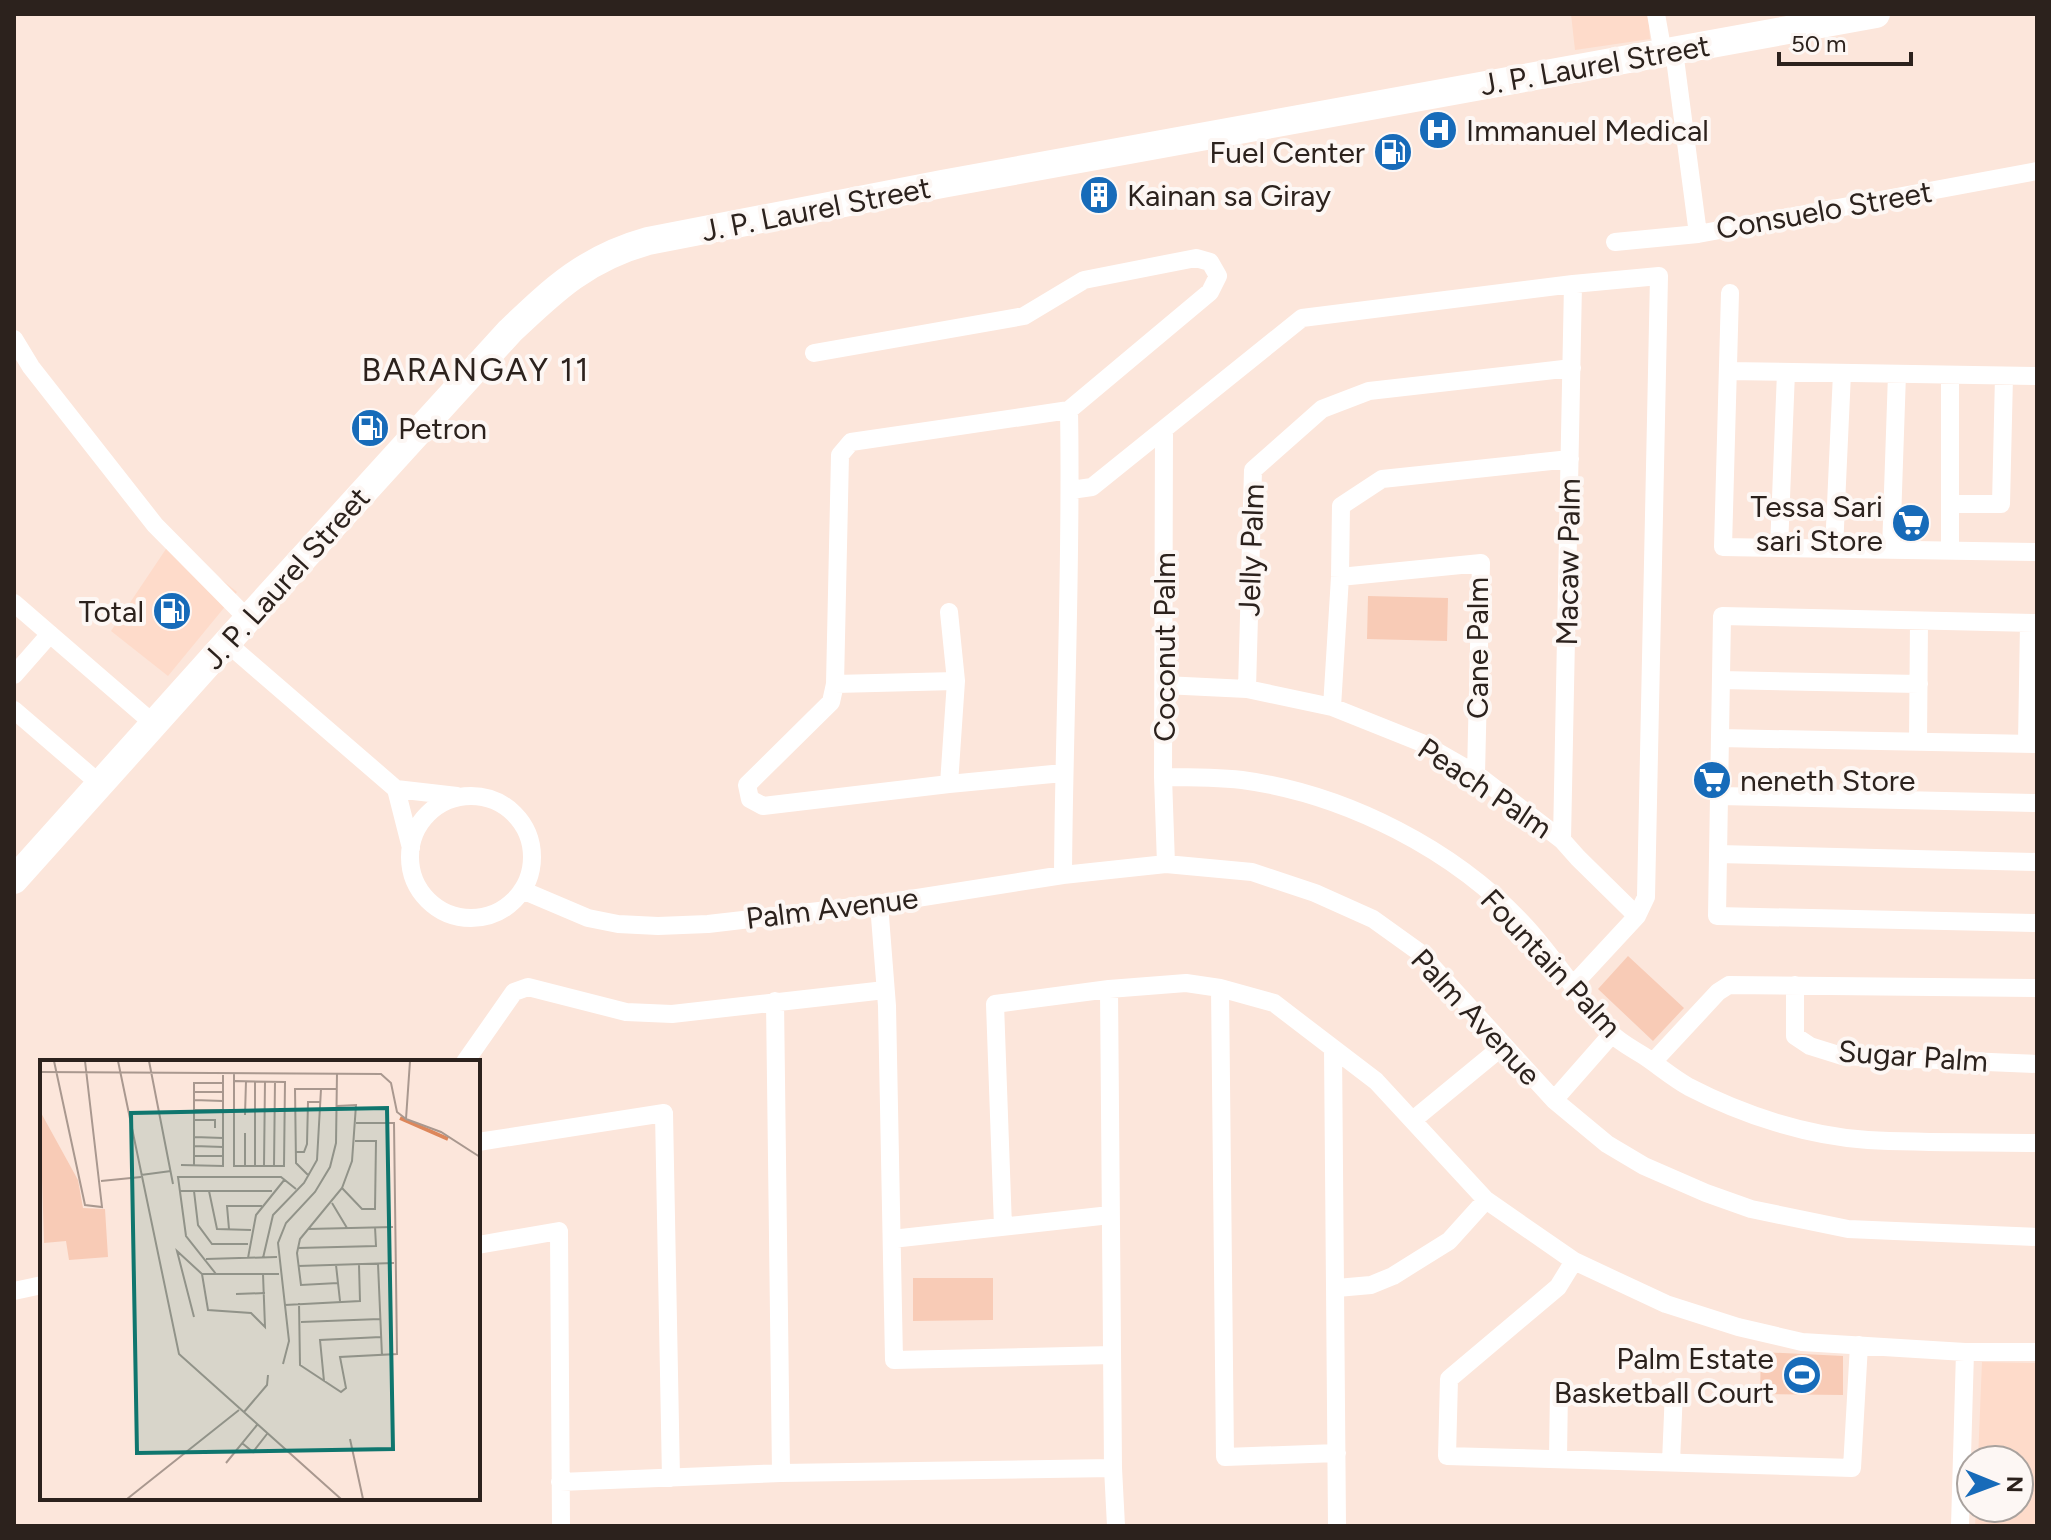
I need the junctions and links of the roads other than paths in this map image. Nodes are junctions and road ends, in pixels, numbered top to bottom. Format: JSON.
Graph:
{"nodes":[{"id":1,"x":1656,"y":14,"type":"edge"},
{"id":2,"x":1876,"y":14,"type":"edge"},
{"id":3,"x":1668,"y":52,"type":"junction"},
{"id":4,"x":2037,"y":171,"type":"edge"},
{"id":5,"x":1698,"y":234,"type":"junction"},
{"id":6,"x":1615,"y":242,"type":"dead end"},
{"id":7,"x":1573,"y":284,"type":"junction"},
{"id":8,"x":1730,"y":293,"type":"dead end"},
{"id":9,"x":14,"y":339,"type":"edge"},
{"id":10,"x":814,"y":353,"type":"dead end"},
{"id":11,"x":1572,"y":368,"type":"junction"},
{"id":12,"x":1728,"y":371,"type":"junction"},
{"id":13,"x":1786,"y":372,"type":"junction"},
{"id":14,"x":1842,"y":373,"type":"junction"},
{"id":15,"x":1897,"y":374,"type":"junction"},
{"id":16,"x":1950,"y":375,"type":"junction"},
{"id":17,"x":2004,"y":376,"type":"junction"},
{"id":18,"x":2037,"y":376,"type":"edge"},
{"id":19,"x":1069,"y":410,"type":"junction"},
{"id":20,"x":1164,"y":430,"type":"junction"},
{"id":21,"x":1570,"y":459,"type":"junction"},
{"id":22,"x":1071,"y":490,"type":"junction"},
{"id":23,"x":1950,"y":504,"type":"junction"},
{"id":24,"x":1779,"y":548,"type":"junction"},
{"id":25,"x":1834,"y":549,"type":"junction"},
{"id":26,"x":1891,"y":550,"type":"junction"},
{"id":27,"x":1950,"y":550,"type":"junction"},
{"id":28,"x":2037,"y":552,"type":"edge"},
{"id":29,"x":1340,"y":577,"type":"junction"},
{"id":30,"x":14,"y":603,"type":"edge"},
{"id":31,"x":949,"y":612,"type":"dead end"},
{"id":32,"x":248,"y":619,"type":"junction"},
{"id":33,"x":1919,"y":621,"type":"junction"},
{"id":34,"x":2033,"y":623,"type":"edge"},
{"id":35,"x":50,"y":634,"type":"junction"},
{"id":36,"x":227,"y":643,"type":"junction"},
{"id":37,"x":14,"y":675,"type":"edge"},
{"id":38,"x":1721,"y":680,"type":"junction"},
{"id":39,"x":956,"y":681,"type":"junction"},
{"id":40,"x":835,"y":684,"type":"junction"},
{"id":41,"x":1919,"y":684,"type":"junction"},
{"id":42,"x":1164,"y":685,"type":"junction"},
{"id":43,"x":2032,"y":685,"type":"edge"},
{"id":44,"x":1247,"y":689,"type":"junction"},
{"id":45,"x":1332,"y":707,"type":"junction"},
{"id":46,"x":14,"y":710,"type":"edge"},
{"id":47,"x":154,"y":724,"type":"junction"},
{"id":48,"x":1720,"y":738,"type":"junction"},
{"id":49,"x":1918,"y":742,"type":"junction"},
{"id":50,"x":2032,"y":744,"type":"edge"},
{"id":51,"x":1063,"y":773,"type":"junction"},
{"id":52,"x":1476,"y":774,"type":"junction"},
{"id":53,"x":1163,"y":777,"type":"junction"},
{"id":54,"x":100,"y":784,"type":"junction"},
{"id":55,"x":949,"y":784,"type":"junction"},
{"id":56,"x":396,"y":789,"type":"junction"},
{"id":57,"x":464,"y":796,"type":"junction"},
{"id":58,"x":1719,"y":796,"type":"junction"},
{"id":59,"x":2037,"y":803,"type":"edge"},
{"id":60,"x":1562,"y":840,"type":"junction"},
{"id":61,"x":411,"y":849,"type":"junction"},
{"id":62,"x":1718,"y":854,"type":"junction"},
{"id":63,"x":2037,"y":862,"type":"edge"},
{"id":64,"x":1166,"y":864,"type":"junction"},
{"id":65,"x":1063,"y":875,"type":"junction"},
{"id":66,"x":14,"y":880,"type":"edge"},
{"id":67,"x":522,"y":890,"type":"junction"},
{"id":68,"x":879,"y":904,"type":"junction"},
{"id":69,"x":1637,"y":916,"type":"junction"},
{"id":70,"x":2037,"y":923,"type":"edge"},
{"id":71,"x":1573,"y":985,"type":"junction"},
{"id":72,"x":1795,"y":985,"type":"junction"},
{"id":73,"x":1220,"y":988,"type":"junction"},
{"id":74,"x":2037,"y":988,"type":"edge"},
{"id":75,"x":1109,"y":989,"type":"junction"},
{"id":76,"x":885,"y":990,"type":"junction"},
{"id":77,"x":775,"y":1001,"type":"junction"},
{"id":78,"x":1612,"y":1034,"type":"junction"},
{"id":79,"x":1503,"y":1046,"type":"junction"},
{"id":80,"x":1333,"y":1048,"type":"junction"},
{"id":81,"x":466,"y":1060,"type":"edge"},
{"id":82,"x":1653,"y":1062,"type":"junction"},
{"id":83,"x":2037,"y":1064,"type":"edge"},
{"id":84,"x":1554,"y":1100,"type":"junction"},
{"id":85,"x":1413,"y":1120,"type":"junction"},
{"id":86,"x":480,"y":1142,"type":"edge"},
{"id":87,"x":2037,"y":1143,"type":"edge"},
{"id":88,"x":1486,"y":1200,"type":"junction"},
{"id":89,"x":1110,"y":1215,"type":"junction"},
{"id":90,"x":1003,"y":1227,"type":"junction"},
{"id":91,"x":2037,"y":1237,"type":"edge"},
{"id":92,"x":892,"y":1239,"type":"junction"},
{"id":93,"x":480,"y":1245,"type":"edge"},
{"id":94,"x":1574,"y":1261,"type":"junction"},
{"id":95,"x":40,"y":1285,"type":"edge"},
{"id":96,"x":1337,"y":1288,"type":"junction"},
{"id":97,"x":14,"y":1291,"type":"edge"},
{"id":98,"x":1859,"y":1345,"type":"junction"},
{"id":99,"x":1965,"y":1352,"type":"junction"},
{"id":100,"x":2037,"y":1352,"type":"edge"},
{"id":101,"x":1112,"y":1355,"type":"junction"},
{"id":102,"x":1559,"y":1387,"type":"dead end"},
{"id":103,"x":1674,"y":1390,"type":"dead end"},
{"id":104,"x":1337,"y":1453,"type":"junction"},
{"id":105,"x":1558,"y":1459,"type":"junction"},
{"id":106,"x":1671,"y":1462,"type":"junction"},
{"id":107,"x":1113,"y":1468,"type":"junction"},
{"id":108,"x":781,"y":1473,"type":"junction"},
{"id":109,"x":671,"y":1478,"type":"junction"},
{"id":110,"x":560,"y":1482,"type":"junction"},
{"id":111,"x":561,"y":1526,"type":"edge"},
{"id":112,"x":1116,"y":1526,"type":"edge"},
{"id":113,"x":1337,"y":1526,"type":"edge"},
{"id":114,"x":1960,"y":1526,"type":"edge"}],
"edges":[{"from":1,"to":3,"type":"street","name":"Consuelo Street"},
{"from":2,"to":3,"type":"main road","name":"J. P. Laurel Street"},
{"from":3,"to":5,"type":"street","name":"Consuelo Street"},
{"from":3,"to":32,"type":"main road","name":"J. P. Laurel Street"},
{"from":4,"to":5,"type":"street","name":"Consuelo Street"},
{"from":5,"to":6,"type":"street"},
{"from":7,"to":11,"type":"street","name":"Macaw Palm"},
{"from":7,"to":20,"type":"street"},
{"from":7,"to":69,"type":"street"},
{"from":8,"to":12,"type":"street"},
{"from":9,"to":32,"type":"street"},
{"from":10,"to":19,"type":"street"},
{"from":11,"to":21,"type":"street","name":"Macaw Palm"},
{"from":11,"to":44,"type":"street","name":"Jelly Palm"},
{"from":12,"to":13,"type":"street"},
{"from":12,"to":24,"type":"street"},
{"from":13,"to":14,"type":"street"},
{"from":13,"to":24,"type":"street"},
{"from":14,"to":15,"type":"street"},
{"from":14,"to":25,"type":"street"},
{"from":15,"to":16,"type":"street"},
{"from":15,"to":26,"type":"street"},
{"from":16,"to":17,"type":"street"},
{"from":16,"to":23,"type":"street"},
{"from":17,"to":18,"type":"street"},
{"from":17,"to":23,"type":"street"},
{"from":19,"to":22,"type":"street"},
{"from":19,"to":40,"type":"street"},
{"from":20,"to":22,"type":"street"},
{"from":20,"to":42,"type":"street","name":"Coconut Palm"},
{"from":21,"to":29,"type":"street"},
{"from":21,"to":60,"type":"street","name":"Macaw Palm"},
{"from":22,"to":51,"type":"street"},
{"from":23,"to":27,"type":"street"},
{"from":24,"to":25,"type":"street"},
{"from":25,"to":26,"type":"street"},
{"from":26,"to":27,"type":"street"},
{"from":27,"to":28,"type":"street"},
{"from":29,"to":45,"type":"street"},
{"from":29,"to":52,"type":"street","name":"Cane Palm"},
{"from":30,"to":35,"type":"street"},
{"from":31,"to":39,"type":"street"},
{"from":32,"to":36,"type":"main road","name":"J. P. Laurel Street"},
{"from":33,"to":34,"type":"street"},
{"from":33,"to":38,"type":"street"},
{"from":33,"to":41,"type":"street"},
{"from":34,"to":43,"type":"street"},
{"from":35,"to":37,"type":"street"},
{"from":35,"to":47,"type":"street"},
{"from":36,"to":47,"type":"main road","name":"J. P. Laurel Street"},
{"from":36,"to":56,"type":"street"},
{"from":38,"to":41,"type":"street"},
{"from":38,"to":48,"type":"street"},
{"from":39,"to":40,"type":"street"},
{"from":39,"to":55,"type":"street"},
{"from":40,"to":55,"type":"street"},
{"from":41,"to":49,"type":"street"},
{"from":42,"to":44,"type":"street","name":"Peach Palm"},
{"from":42,"to":53,"type":"street","name":"Coconut Palm"},
{"from":43,"to":50,"type":"street"},
{"from":44,"to":45,"type":"street","name":"Peach Palm"},
{"from":45,"to":52,"type":"street","name":"Peach Palm"},
{"from":46,"to":54,"type":"street"},
{"from":47,"to":54,"type":"main road","name":"J. P. Laurel Street"},
{"from":48,"to":49,"type":"street"},
{"from":48,"to":58,"type":"street"},
{"from":49,"to":50,"type":"street"},
{"from":51,"to":55,"type":"street"},
{"from":51,"to":65,"type":"street"},
{"from":52,"to":60,"type":"street","name":"Peach Palm"},
{"from":53,"to":64,"type":"street","name":"Coconut Palm"},
{"from":53,"to":71,"type":"street","name":"Fountain Palm"},
{"from":54,"to":66,"type":"main road","name":"J. P. Laurel Street"},
{"from":56,"to":57,"type":"street"},
{"from":56,"to":61,"type":"street"},
{"from":57,"to":61,"type":"street"},
{"from":57,"to":67,"type":"street"},
{"from":58,"to":59,"type":"street"},
{"from":58,"to":62,"type":"street"},
{"from":60,"to":69,"type":"street","name":"Peach Palm"},
{"from":61,"to":67,"type":"street"},
{"from":62,"to":63,"type":"street"},
{"from":62,"to":70,"type":"street"},
{"from":64,"to":65,"type":"street","name":"Palm Avenue"},
{"from":64,"to":79,"type":"street","name":"Palm Avenue"},
{"from":65,"to":68,"type":"street","name":"Palm Avenue"},
{"from":67,"to":68,"type":"street","name":"Palm Avenue"},
{"from":68,"to":76,"type":"street"},
{"from":69,"to":71,"type":"street"},
{"from":71,"to":78,"type":"street","name":"Fountain Palm"},
{"from":72,"to":74,"type":"street"},
{"from":72,"to":82,"type":"street"},
{"from":72,"to":83,"type":"street","name":"Sugar Palm"},
{"from":73,"to":75,"type":"street"},
{"from":73,"to":80,"type":"street"},
{"from":73,"to":104,"type":"street"},
{"from":75,"to":89,"type":"street"},
{"from":75,"to":90,"type":"street"},
{"from":76,"to":77,"type":"street"},
{"from":76,"to":92,"type":"street"},
{"from":77,"to":81,"type":"street"},
{"from":77,"to":108,"type":"street"},
{"from":78,"to":82,"type":"street","name":"Fountain Palm"},
{"from":78,"to":84,"type":"street"},
{"from":79,"to":84,"type":"street","name":"Palm Avenue"},
{"from":79,"to":85,"type":"street"},
{"from":80,"to":85,"type":"street"},
{"from":80,"to":96,"type":"street"},
{"from":82,"to":87,"type":"street","name":"Fountain Palm"},
{"from":84,"to":91,"type":"street","name":"Palm Avenue"},
{"from":85,"to":88,"type":"street"},
{"from":86,"to":109,"type":"street"},
{"from":88,"to":94,"type":"street"},
{"from":88,"to":96,"type":"street"},
{"from":89,"to":90,"type":"street"},
{"from":89,"to":101,"type":"street"},
{"from":90,"to":92,"type":"street"},
{"from":92,"to":101,"type":"street"},
{"from":93,"to":110,"type":"street"},
{"from":94,"to":98,"type":"street"},
{"from":94,"to":105,"type":"street"},
{"from":95,"to":97,"type":"street"},
{"from":96,"to":104,"type":"street"},
{"from":98,"to":99,"type":"street"},
{"from":98,"to":106,"type":"street"},
{"from":99,"to":100,"type":"street"},
{"from":99,"to":114,"type":"street"},
{"from":101,"to":107,"type":"street"},
{"from":102,"to":105,"type":"street"},
{"from":103,"to":106,"type":"street"},
{"from":104,"to":113,"type":"street"},
{"from":105,"to":106,"type":"street"},
{"from":107,"to":108,"type":"street"},
{"from":107,"to":112,"type":"street"},
{"from":108,"to":109,"type":"street"},
{"from":109,"to":110,"type":"street"},
{"from":110,"to":111,"type":"street"}]}
